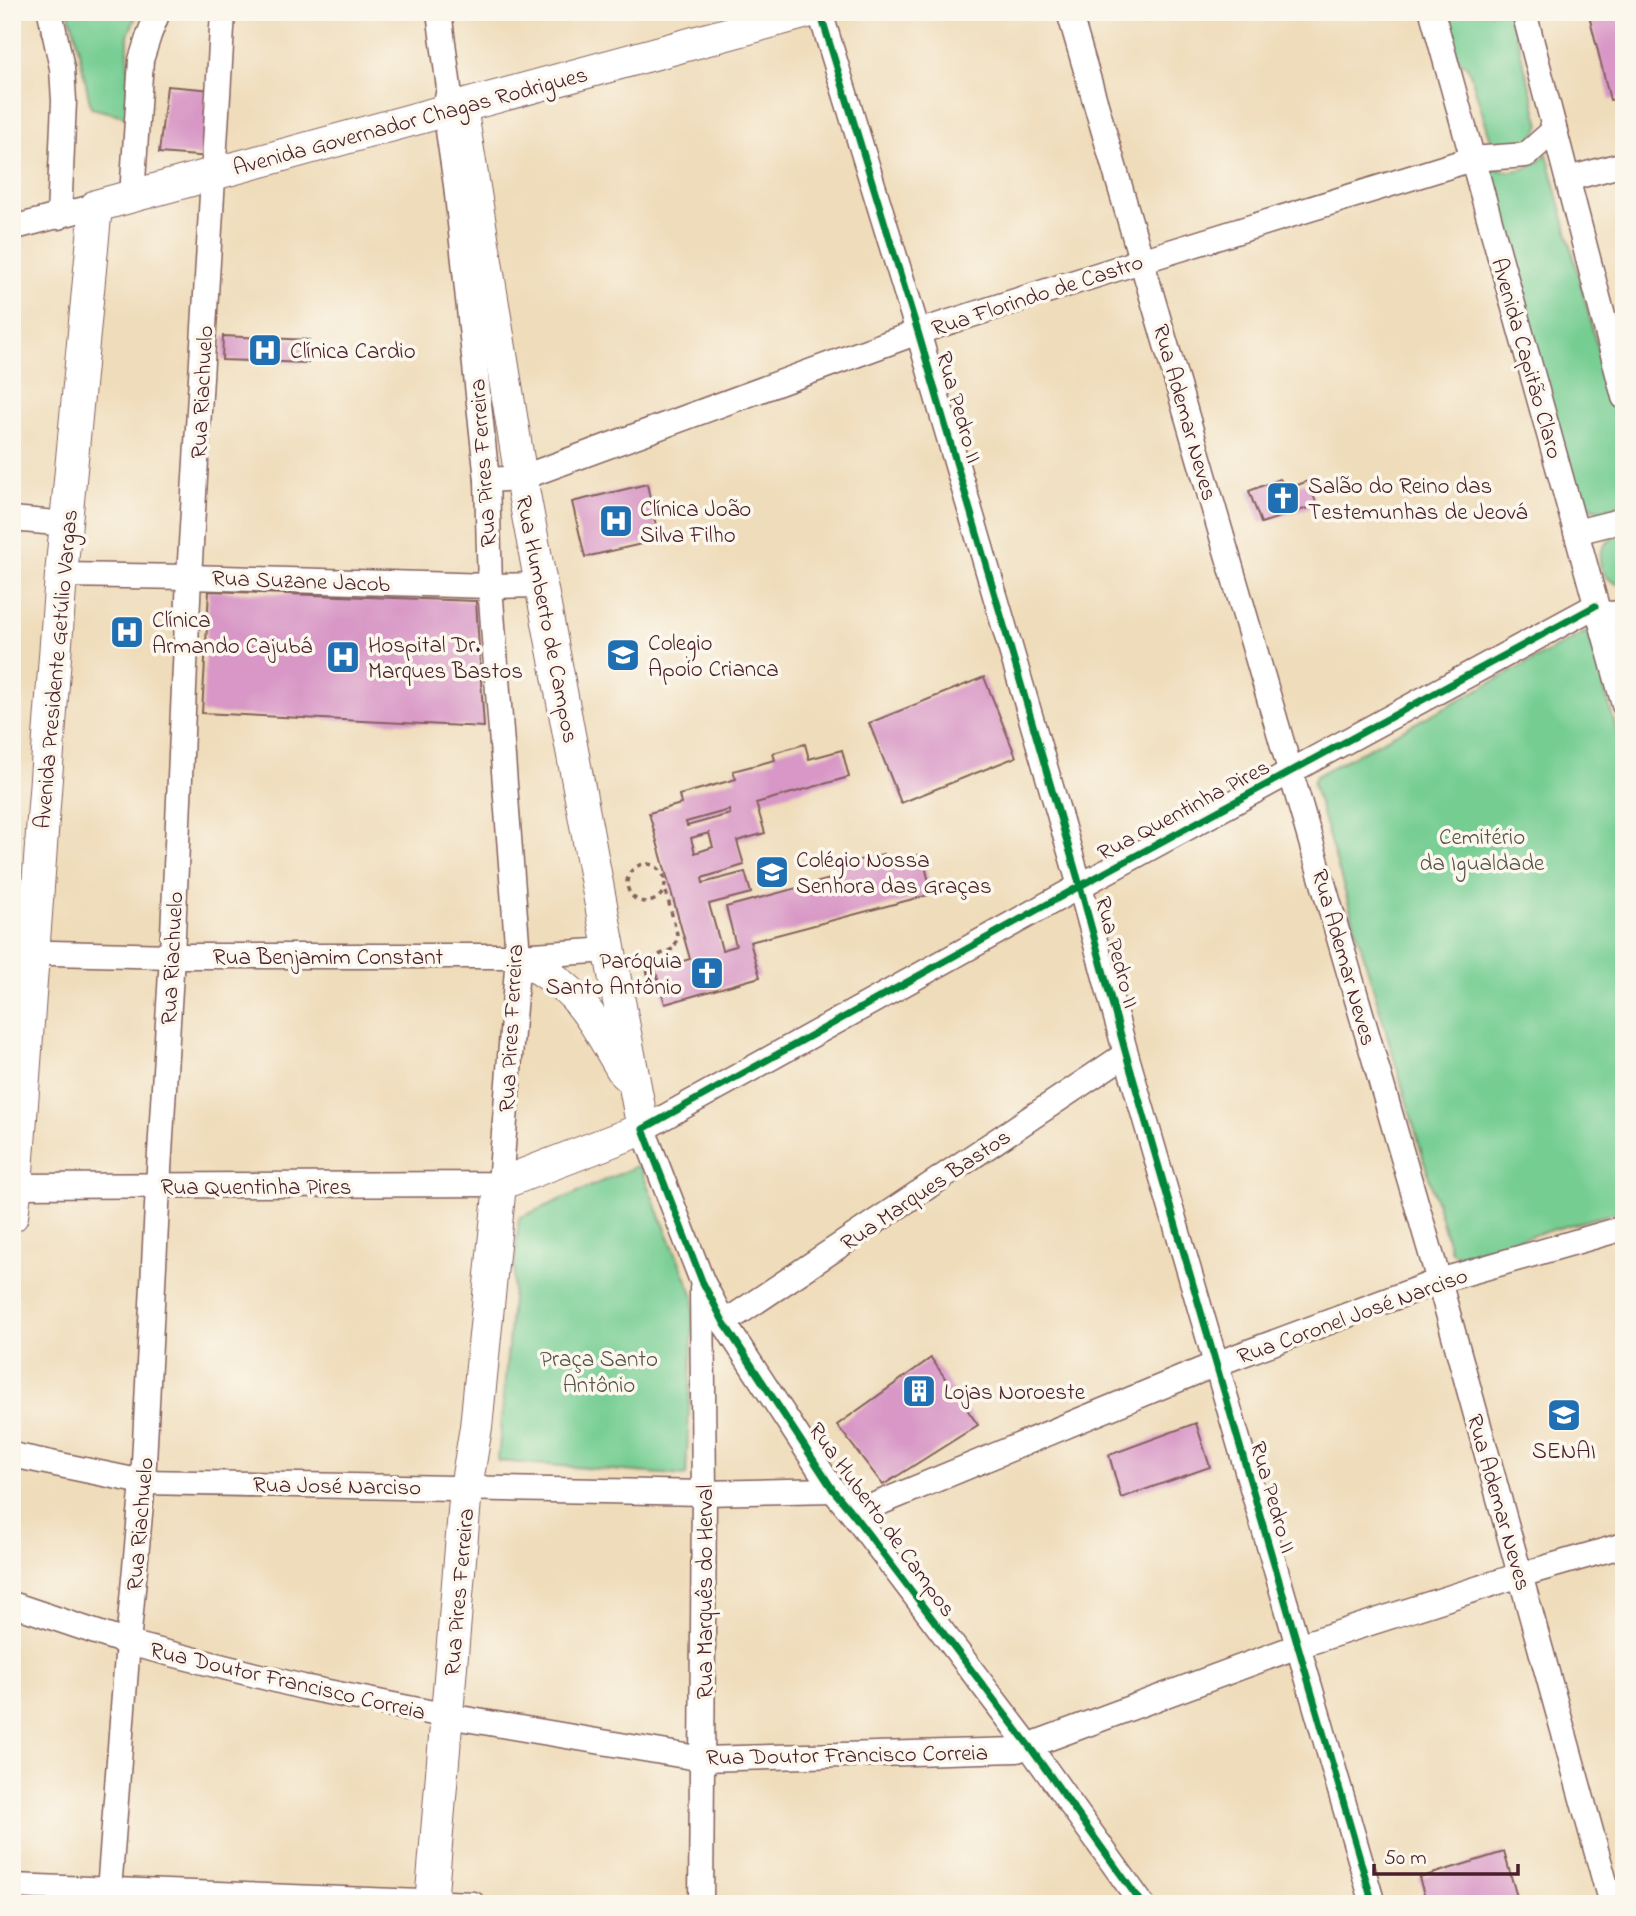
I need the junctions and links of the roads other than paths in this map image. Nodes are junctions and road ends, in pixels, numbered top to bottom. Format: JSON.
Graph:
{"nodes":[{"id":1,"x":50,"y":12,"type":"edge"},
{"id":2,"x":158,"y":12,"type":"edge"},
{"id":3,"x":223,"y":12,"type":"edge"},
{"id":4,"x":439,"y":12,"type":"edge"},
{"id":5,"x":807,"y":12,"type":"edge"},
{"id":6,"x":820,"y":12,"type":"edge"},
{"id":7,"x":1069,"y":12,"type":"edge"},
{"id":8,"x":1432,"y":12,"type":"edge"},
{"id":9,"x":1524,"y":12,"type":"edge"},
{"id":10,"x":452,"y":102,"type":"junction"},
{"id":11,"x":1554,"y":130,"type":"junction"},
{"id":12,"x":1472,"y":159,"type":"junction"},
{"id":13,"x":1624,"y":164,"type":"edge"},
{"id":14,"x":214,"y":173,"type":"junction"},
{"id":15,"x":1568,"y":179,"type":"junction"},
{"id":16,"x":132,"y":196,"type":"junction"},
{"id":17,"x":96,"y":206,"type":"junction"},
{"id":18,"x":59,"y":217,"type":"junction"},
{"id":19,"x":12,"y":228,"type":"edge"},
{"id":20,"x":1141,"y":261,"type":"junction"},
{"id":21,"x":918,"y":332,"type":"junction"},
{"id":22,"x":1624,"y":397,"type":"edge"},
{"id":23,"x":521,"y":478,"type":"junction"},
{"id":24,"x":487,"y":480,"type":"junction"},
{"id":25,"x":12,"y":519,"type":"edge"},
{"id":26,"x":1624,"y":520,"type":"edge"},
{"id":27,"x":67,"y":524,"type":"junction"},
{"id":28,"x":1576,"y":532,"type":"junction"},
{"id":29,"x":61,"y":575,"type":"junction"},
{"id":30,"x":190,"y":577,"type":"junction"},
{"id":31,"x":542,"y":585,"type":"junction"},
{"id":32,"x":490,"y":586,"type":"junction"},
{"id":33,"x":1597,"y":610,"type":"junction"},
{"id":34,"x":1624,"y":611,"type":"edge"},
{"id":35,"x":1624,"y":705,"type":"edge"},
{"id":36,"x":1292,"y":772,"type":"junction"},
{"id":37,"x":1080,"y":886,"type":"junction"},
{"id":38,"x":611,"y":950,"type":"junction"},
{"id":39,"x":22,"y":952,"type":"edge"},
{"id":40,"x":172,"y":956,"type":"junction"},
{"id":41,"x":518,"y":956,"type":"junction"},
{"id":42,"x":1126,"y":1054,"type":"junction"},
{"id":43,"x":635,"y":1091,"type":"junction"},
{"id":44,"x":642,"y":1129,"type":"junction"},
{"id":45,"x":500,"y":1184,"type":"junction"},
{"id":46,"x":158,"y":1186,"type":"junction"},
{"id":47,"x":14,"y":1196,"type":"edge"},
{"id":48,"x":1624,"y":1228,"type":"edge"},
{"id":49,"x":1438,"y":1280,"type":"junction"},
{"id":50,"x":702,"y":1281,"type":"junction"},
{"id":51,"x":724,"y":1323,"type":"junction"},
{"id":52,"x":1216,"y":1364,"type":"junction"},
{"id":53,"x":12,"y":1455,"type":"edge"},
{"id":54,"x":144,"y":1482,"type":"junction"},
{"id":55,"x":466,"y":1488,"type":"junction"},
{"id":56,"x":833,"y":1490,"type":"junction"},
{"id":57,"x":704,"y":1493,"type":"junction"},
{"id":58,"x":853,"y":1514,"type":"junction"},
{"id":59,"x":1624,"y":1545,"type":"edge"},
{"id":60,"x":1520,"y":1575,"type":"junction"},
{"id":61,"x":12,"y":1604,"type":"edge"},
{"id":62,"x":128,"y":1643,"type":"junction"},
{"id":63,"x":1298,"y":1646,"type":"junction"},
{"id":64,"x":447,"y":1716,"type":"junction"},
{"id":65,"x":1029,"y":1746,"type":"junction"},
{"id":66,"x":703,"y":1759,"type":"junction"},
{"id":67,"x":12,"y":1886,"type":"edge"},
{"id":68,"x":108,"y":1897,"type":"edge"},
{"id":69,"x":431,"y":1902,"type":"edge"},
{"id":70,"x":473,"y":1904,"type":"edge"},
{"id":71,"x":701,"y":1904,"type":"edge"},
{"id":72,"x":1142,"y":1904,"type":"edge"},
{"id":73,"x":1373,"y":1904,"type":"edge"},
{"id":74,"x":1611,"y":1904,"type":"edge"}],
"edges":[{"from":1,"to":18,"type":"street"},
{"from":2,"to":16,"type":"street"},
{"from":3,"to":14,"type":"street","name":"Rua Riachuelo"},
{"from":4,"to":10,"type":"street","name":"Rua Pires Ferreira"},
{"from":5,"to":10,"type":"main road","name":"Avenida Governador Chagas Rodrigues"},
{"from":6,"to":21,"type":"street","name":"Rua Pedro II"},
{"from":7,"to":20,"type":"street","name":"Rua Ademar Neves"},
{"from":8,"to":12,"type":"street","name":"Avenida Capitão Claro"},
{"from":9,"to":11,"type":"street"},
{"from":10,"to":14,"type":"main road","name":"Avenida Governador Chagas Rodrigues"},
{"from":10,"to":23,"type":"main road","name":"Rua Humberto de Campos"},
{"from":10,"to":24,"type":"street","name":"Rua Pires Ferreira"},
{"from":11,"to":12,"type":"street","name":"Rua Florindo de Castro"},
{"from":11,"to":15,"type":"street"},
{"from":12,"to":20,"type":"street","name":"Rua Florindo de Castro"},
{"from":12,"to":28,"type":"street","name":"Avenida Capitão Claro"},
{"from":13,"to":15,"type":"street"},
{"from":14,"to":16,"type":"main road","name":"Avenida Governador Chagas Rodrigues"},
{"from":14,"to":30,"type":"street","name":"Rua Riachuelo"},
{"from":15,"to":22,"type":"street"},
{"from":16,"to":17,"type":"main road","name":"Avenida Governador Chagas Rodrigues"},
{"from":17,"to":18,"type":"street","name":"Avenida Governador Chagas Rodrigues"},
{"from":17,"to":27,"type":"main road","name":"Avenida Presidente Getúlio Vargas"},
{"from":18,"to":19,"type":"street","name":"Avenida Governador Chagas Rodrigues"},
{"from":20,"to":21,"type":"street","name":"Rua Florindo de Castro"},
{"from":20,"to":36,"type":"street","name":"Rua Ademar Neves"},
{"from":21,"to":23,"type":"street","name":"Rua Florindo de Castro"},
{"from":21,"to":37,"type":"street","name":"Rua Pedro II"},
{"from":23,"to":24,"type":"street","name":"Rua Florindo de Castro"},
{"from":23,"to":31,"type":"main road","name":"Rua Humberto de Campos"},
{"from":24,"to":32,"type":"street","name":"Rua Pires Ferreira"},
{"from":25,"to":27,"type":"street"},
{"from":26,"to":28,"type":"street"},
{"from":27,"to":29,"type":"main road","name":"Avenida Presidente Getúlio Vargas"},
{"from":28,"to":33,"type":"street","name":"Avenida Capitão Claro"},
{"from":29,"to":30,"type":"street","name":"Rua Suzane Jacob"},
{"from":29,"to":39,"type":"main road","name":"Avenida Presidente Getúlio Vargas"},
{"from":30,"to":32,"type":"street","name":"Rua Suzane Jacob"},
{"from":30,"to":40,"type":"street","name":"Rua Riachuelo"},
{"from":31,"to":32,"type":"street","name":"Rua Suzane Jacob"},
{"from":31,"to":38,"type":"main road","name":"Rua Humberto de Campos"},
{"from":32,"to":41,"type":"street","name":"Rua Pires Ferreira"},
{"from":33,"to":34,"type":"street"},
{"from":33,"to":35,"type":"street","name":"Avenida Capitão Claro"},
{"from":33,"to":36,"type":"street","name":"Rua Quentinha Pires"},
{"from":36,"to":37,"type":"street","name":"Rua Quentinha Pires"},
{"from":36,"to":49,"type":"street","name":"Rua Ademar Neves"},
{"from":37,"to":42,"type":"street","name":"Rua Pedro II"},
{"from":37,"to":44,"type":"street","name":"Rua Quentinha Pires"},
{"from":38,"to":41,"type":"street","name":"Rua Benjamim Constant"},
{"from":38,"to":43,"type":"main road","name":"Rua Humberto de Campos"},
{"from":39,"to":40,"type":"street","name":"Rua Benjamim Constant"},
{"from":39,"to":47,"type":"main road","name":"Avenida Presidente Getúlio Vargas"},
{"from":40,"to":41,"type":"street","name":"Rua Benjamim Constant"},
{"from":40,"to":46,"type":"street","name":"Rua Riachuelo"},
{"from":41,"to":43,"type":"main road"},
{"from":41,"to":45,"type":"street","name":"Rua Pires Ferreira"},
{"from":42,"to":51,"type":"street","name":"Rua Marques Bastos"},
{"from":42,"to":52,"type":"street","name":"Rua Pedro II"},
{"from":43,"to":44,"type":"main road","name":"Rua Humberto de Campos"},
{"from":44,"to":45,"type":"main road"},
{"from":44,"to":50,"type":"street","name":"Rua Huberto de Campos"},
{"from":45,"to":46,"type":"street","name":"Rua Quentinha Pires"},
{"from":45,"to":55,"type":"main road","name":"Rua Pires Ferreira"},
{"from":46,"to":47,"type":"street","name":"Rua Quentinha Pires"},
{"from":46,"to":54,"type":"street","name":"Rua Riachuelo"},
{"from":48,"to":49,"type":"street","name":"Rua Coronel José Narciso"},
{"from":49,"to":52,"type":"street","name":"Rua Coronel José Narciso"},
{"from":49,"to":60,"type":"street","name":"Rua Ademar Neves"},
{"from":50,"to":51,"type":"street","name":"Rua Huberto de Campos"},
{"from":50,"to":57,"type":"street","name":"Rua Marquês do Herval"},
{"from":51,"to":56,"type":"street","name":"Rua Huberto de Campos"},
{"from":52,"to":58,"type":"street","name":"Rua Coronel José Narciso"},
{"from":52,"to":63,"type":"street","name":"Rua Pedro II"},
{"from":53,"to":54,"type":"street","name":"Rua José Narciso"},
{"from":54,"to":55,"type":"street","name":"Rua José Narciso"},
{"from":54,"to":62,"type":"street","name":"Rua Riachuelo"},
{"from":55,"to":57,"type":"street","name":"Rua José Narciso"},
{"from":55,"to":64,"type":"main road","name":"Rua Pires Ferreira"},
{"from":56,"to":57,"type":"street","name":"Rua José Narciso"},
{"from":56,"to":58,"type":"street","name":"Rua Huberto de Campos"},
{"from":57,"to":66,"type":"street","name":"Rua Marquês do Herval"},
{"from":58,"to":65,"type":"street","name":"Rua Huberto de Campos"},
{"from":59,"to":60,"type":"street","name":"Rua Doutor Francisco Correia"},
{"from":60,"to":63,"type":"street","name":"Rua Doutor Francisco Correia"},
{"from":60,"to":74,"type":"street","name":"Rua Ademar Neves"},
{"from":61,"to":62,"type":"street","name":"Rua Doutor Francisco Correia"},
{"from":62,"to":64,"type":"street","name":"Rua Doutor Francisco Correia"},
{"from":62,"to":68,"type":"street","name":"Rua Riachuelo"},
{"from":63,"to":65,"type":"street","name":"Rua Doutor Francisco Correia"},
{"from":63,"to":73,"type":"street","name":"Rua Pedro II"},
{"from":64,"to":66,"type":"street","name":"Rua Doutor Francisco Correia"},
{"from":64,"to":69,"type":"main road","name":"Rua Pires Ferreira"},
{"from":65,"to":66,"type":"street","name":"Rua Doutor Francisco Correia"},
{"from":65,"to":72,"type":"street","name":"Rua Huberto de Campos"},
{"from":66,"to":71,"type":"street","name":"Rua Marquês do Herval"},
{"from":67,"to":68,"type":"street"},
{"from":68,"to":69,"type":"street"},
{"from":69,"to":70,"type":"street"}]}
